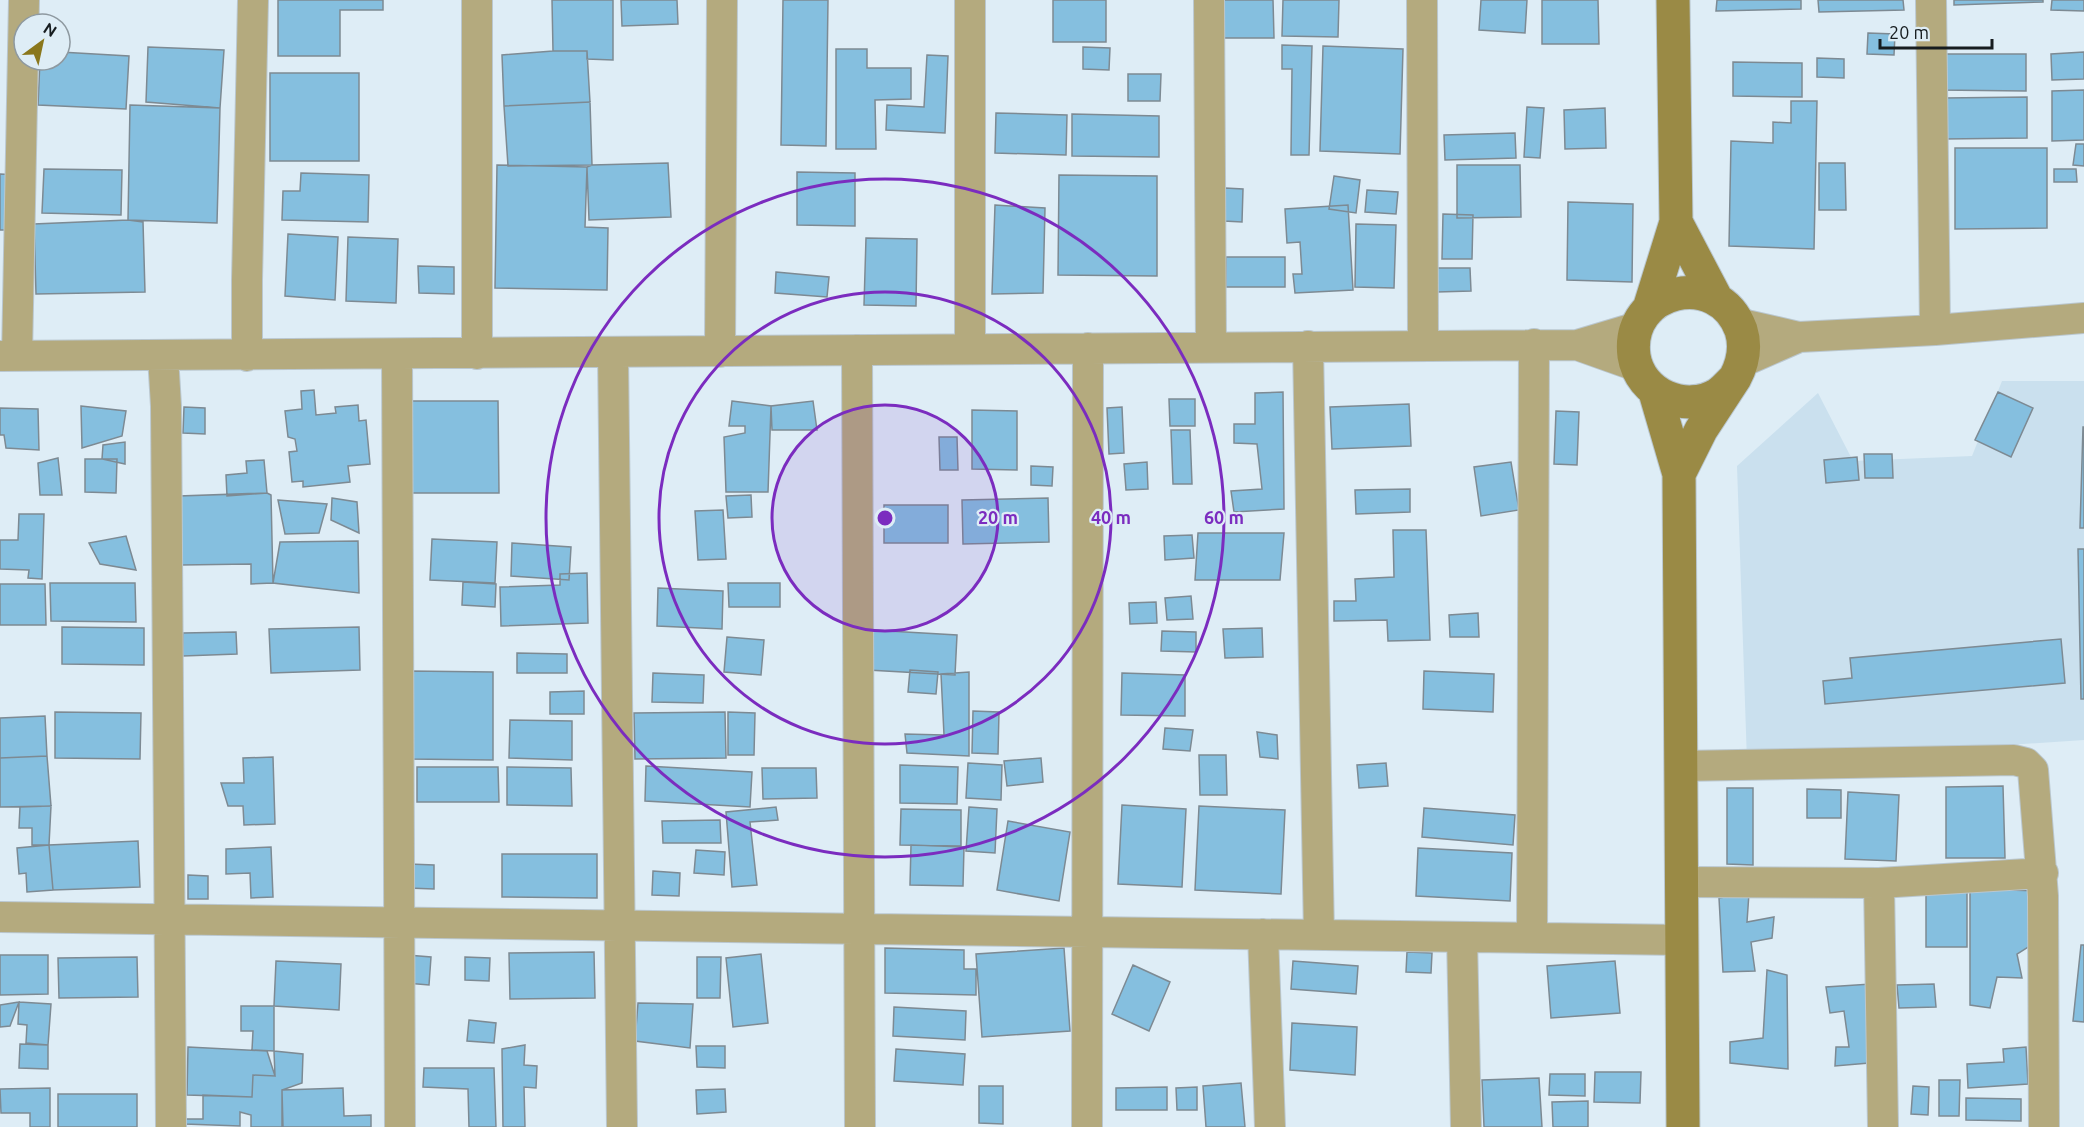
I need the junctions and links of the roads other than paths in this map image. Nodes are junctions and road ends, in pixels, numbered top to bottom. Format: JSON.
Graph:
{"nodes":[{"id":1,"x":24,"y":0,"type":"edge"},
{"id":2,"x":253,"y":0,"type":"edge"},
{"id":3,"x":477,"y":0,"type":"edge"},
{"id":4,"x":722,"y":0,"type":"edge"},
{"id":5,"x":970,"y":0,"type":"edge"},
{"id":6,"x":1209,"y":0,"type":"edge"},
{"id":7,"x":1422,"y":0,"type":"edge"},
{"id":8,"x":1673,"y":0,"type":"edge"},
{"id":9,"x":1931,"y":0,"type":"edge"},
{"id":10,"x":1676,"y":222,"type":"junction"},
{"id":11,"x":1727,"y":311,"type":"junction"},
{"id":12,"x":1643,"y":318,"type":"junction"},
{"id":13,"x":2084,"y":318,"type":"edge"},
{"id":14,"x":1935,"y":330,"type":"junction"},
{"id":15,"x":1799,"y":338,"type":"junction"},
{"id":16,"x":1534,"y":344,"type":"junction"},
{"id":17,"x":1423,"y":345,"type":"junction"},
{"id":18,"x":1577,"y":345,"type":"junction"},
{"id":19,"x":1308,"y":346,"type":"junction"},
{"id":20,"x":1210,"y":347,"type":"junction"},
{"id":21,"x":1088,"y":348,"type":"junction"},
{"id":22,"x":970,"y":349,"type":"junction"},
{"id":23,"x":857,"y":350,"type":"junction"},
{"id":24,"x":613,"y":352,"type":"junction"},
{"id":25,"x":720,"y":352,"type":"junction"},
{"id":26,"x":397,"y":354,"type":"junction"},
{"id":27,"x":477,"y":354,"type":"junction"},
{"id":28,"x":8,"y":356,"type":"edge"},
{"id":29,"x":163,"y":356,"type":"junction"},
{"id":30,"x":247,"y":356,"type":"junction"},
{"id":31,"x":1636,"y":366,"type":"junction"},
{"id":32,"x":1738,"y":370,"type":"junction"},
{"id":33,"x":1655,"y":392,"type":"junction"},
{"id":34,"x":1679,"y":474,"type":"junction"},
{"id":35,"x":1681,"y":766,"type":"junction"},
{"id":36,"x":2043,"y":873,"type":"junction"},
{"id":37,"x":1681,"y":882,"type":"junction"},
{"id":38,"x":1879,"y":884,"type":"junction"},
{"id":39,"x":0,"y":917,"type":"edge"},
{"id":40,"x":169,"y":920,"type":"junction"},
{"id":41,"x":399,"y":922,"type":"junction"},
{"id":42,"x":620,"y":926,"type":"junction"},
{"id":43,"x":859,"y":929,"type":"junction"},
{"id":44,"x":1088,"y":932,"type":"junction"},
{"id":45,"x":1263,"y":934,"type":"junction"},
{"id":46,"x":1319,"y":935,"type":"junction"},
{"id":47,"x":1532,"y":937,"type":"junction"},
{"id":48,"x":1462,"y":938,"type":"junction"},
{"id":49,"x":1682,"y":940,"type":"junction"},
{"id":50,"x":171,"y":1127,"type":"edge"},
{"id":51,"x":400,"y":1127,"type":"edge"},
{"id":52,"x":622,"y":1127,"type":"edge"},
{"id":53,"x":860,"y":1127,"type":"edge"},
{"id":54,"x":1087,"y":1127,"type":"edge"},
{"id":55,"x":1270,"y":1127,"type":"edge"},
{"id":56,"x":1466,"y":1127,"type":"edge"},
{"id":57,"x":1683,"y":1127,"type":"edge"},
{"id":58,"x":1882,"y":1127,"type":"edge"},
{"id":59,"x":2044,"y":1127,"type":"edge"}],
"edges":[{"from":1,"to":28,"type":"street"},
{"from":2,"to":30,"type":"street"},
{"from":3,"to":27,"type":"street"},
{"from":4,"to":25,"type":"street"},
{"from":5,"to":22,"type":"street"},
{"from":6,"to":20,"type":"street"},
{"from":7,"to":17,"type":"street"},
{"from":8,"to":10,"type":"street"},
{"from":9,"to":14,"type":"street"},
{"from":10,"to":11,"type":"street"},
{"from":10,"to":12,"type":"street"},
{"from":11,"to":12,"type":"street"},
{"from":11,"to":15,"type":"street"},
{"from":11,"to":32,"type":"street"},
{"from":12,"to":18,"type":"street"},
{"from":12,"to":31,"type":"street"},
{"from":13,"to":14,"type":"street"},
{"from":14,"to":15,"type":"street"},
{"from":15,"to":32,"type":"street"},
{"from":16,"to":17,"type":"street"},
{"from":16,"to":18,"type":"street"},
{"from":16,"to":47,"type":"street"},
{"from":17,"to":19,"type":"street"},
{"from":18,"to":31,"type":"street"},
{"from":19,"to":20,"type":"street"},
{"from":19,"to":46,"type":"street"},
{"from":20,"to":21,"type":"street"},
{"from":21,"to":22,"type":"street"},
{"from":21,"to":44,"type":"street"},
{"from":22,"to":23,"type":"street"},
{"from":23,"to":25,"type":"street"},
{"from":23,"to":43,"type":"street"},
{"from":24,"to":25,"type":"street"},
{"from":24,"to":27,"type":"street"},
{"from":24,"to":42,"type":"street"},
{"from":26,"to":27,"type":"street"},
{"from":26,"to":30,"type":"street"},
{"from":26,"to":41,"type":"street"},
{"from":28,"to":29,"type":"street"},
{"from":29,"to":30,"type":"street"},
{"from":29,"to":40,"type":"street"},
{"from":31,"to":33,"type":"street"},
{"from":32,"to":33,"type":"street"},
{"from":32,"to":34,"type":"street"},
{"from":33,"to":34,"type":"street"},
{"from":34,"to":35,"type":"street"},
{"from":35,"to":36,"type":"street"},
{"from":35,"to":37,"type":"street"},
{"from":36,"to":38,"type":"street"},
{"from":36,"to":59,"type":"street"},
{"from":37,"to":38,"type":"street"},
{"from":37,"to":49,"type":"street"},
{"from":38,"to":58,"type":"street"},
{"from":39,"to":40,"type":"street"},
{"from":40,"to":41,"type":"street"},
{"from":40,"to":50,"type":"street"},
{"from":41,"to":42,"type":"street"},
{"from":41,"to":51,"type":"street"},
{"from":42,"to":43,"type":"street"},
{"from":42,"to":52,"type":"street"},
{"from":43,"to":44,"type":"street"},
{"from":43,"to":53,"type":"street"},
{"from":44,"to":45,"type":"street"},
{"from":44,"to":54,"type":"street"},
{"from":45,"to":46,"type":"street"},
{"from":45,"to":55,"type":"street"},
{"from":46,"to":48,"type":"street"},
{"from":47,"to":48,"type":"street"},
{"from":47,"to":49,"type":"street"},
{"from":48,"to":56,"type":"street"},
{"from":49,"to":57,"type":"street"}]}
